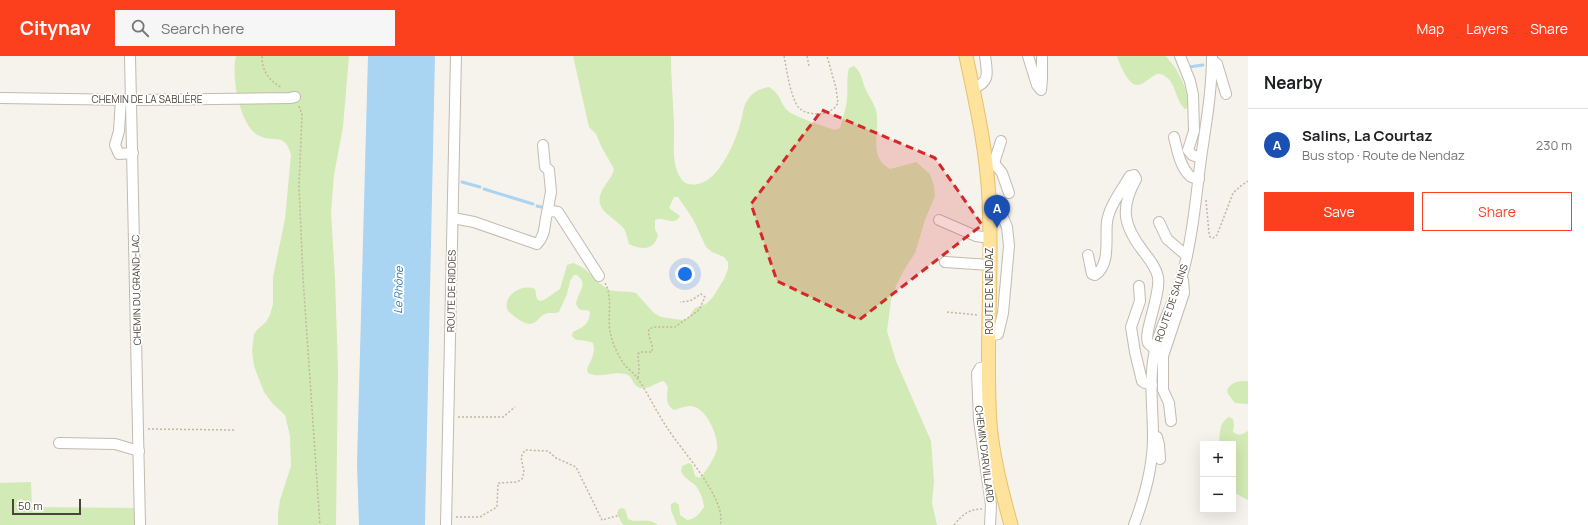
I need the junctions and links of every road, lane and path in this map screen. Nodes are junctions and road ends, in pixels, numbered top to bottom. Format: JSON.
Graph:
{"nodes":[{"id":1,"x":130,"y":56,"type":"edge"},
{"id":2,"x":262,"y":56,"type":"edge"},
{"id":3,"x":456,"y":56,"type":"edge"},
{"id":4,"x":784,"y":56,"type":"edge"},
{"id":5,"x":807,"y":56,"type":"edge"},
{"id":6,"x":827,"y":56,"type":"edge"},
{"id":7,"x":966,"y":56,"type":"edge"},
{"id":8,"x":985,"y":56,"type":"edge"},
{"id":9,"x":1028,"y":56,"type":"edge"},
{"id":10,"x":1180,"y":56,"type":"edge"},
{"id":11,"x":1042,"y":58,"type":"dead end"},
{"id":12,"x":1212,"y":58,"type":"edge"},
{"id":13,"x":809,"y":66,"type":"dead end"},
{"id":14,"x":973,"y":88,"type":"junction"},
{"id":15,"x":1226,"y":94,"type":"dead end"},
{"id":16,"x":295,"y":97,"type":"junction"},
{"id":17,"x":0,"y":98,"type":"edge"},
{"id":18,"x":121,"y":99,"type":"junction"},
{"id":19,"x":132,"y":100,"type":"junction"},
{"id":20,"x":1174,"y":137,"type":"dead end"},
{"id":21,"x":1001,"y":141,"type":"dead end"},
{"id":22,"x":543,"y":145,"type":"dead end"},
{"id":23,"x":133,"y":153,"type":"junction"},
{"id":24,"x":1201,"y":158,"type":"junction"},
{"id":25,"x":990,"y":163,"type":"junction"},
{"id":26,"x":1248,"y":181,"type":"edge"},
{"id":27,"x":1198,"y":183,"type":"junction"},
{"id":28,"x":1010,"y":193,"type":"dead end"},
{"id":29,"x":989,"y":199,"type":"junction"},
{"id":30,"x":547,"y":213,"type":"junction"},
{"id":31,"x":453,"y":218,"type":"junction"},
{"id":32,"x":939,"y":220,"type":"dead end"},
{"id":33,"x":1159,"y":222,"type":"dead end"},
{"id":34,"x":990,"y":238,"type":"junction"},
{"id":35,"x":1088,"y":255,"type":"dead end"},
{"id":36,"x":1187,"y":256,"type":"junction"},
{"id":37,"x":945,"y":262,"type":"dead end"},
{"id":38,"x":990,"y":265,"type":"junction"},
{"id":39,"x":598,"y":276,"type":"joint"},
{"id":40,"x":1182,"y":276,"type":"junction"},
{"id":41,"x":1139,"y":286,"type":"dead end"},
{"id":42,"x":680,"y":302,"type":"dead end"},
{"id":43,"x":947,"y":312,"type":"dead end"},
{"id":44,"x":990,"y":315,"type":"junction"},
{"id":45,"x":989,"y":336,"type":"junction"},
{"id":46,"x":1155,"y":349,"type":"junction"},
{"id":47,"x":989,"y":366,"type":"junction"},
{"id":48,"x":638,"y":378,"type":"junction"},
{"id":49,"x":1152,"y":385,"type":"junction"},
{"id":50,"x":515,"y":407,"type":"dead end"},
{"id":51,"x":448,"y":417,"type":"junction"},
{"id":52,"x":1171,"y":421,"type":"dead end"},
{"id":53,"x":138,"y":429,"type":"junction"},
{"id":54,"x":236,"y":430,"type":"dead end"},
{"id":55,"x":1153,"y":432,"type":"junction"},
{"id":56,"x":59,"y":443,"type":"dead end"},
{"id":57,"x":139,"y":451,"type":"junction"},
{"id":58,"x":1160,"y":459,"type":"dead end"},
{"id":59,"x":992,"y":509,"type":"junction"},
{"id":60,"x":620,"y":515,"type":"dead end"},
{"id":61,"x":446,"y":521,"type":"edge"},
{"id":62,"x":140,"y":525,"type":"edge"},
{"id":63,"x":320,"y":525,"type":"edge"},
{"id":64,"x":720,"y":525,"type":"edge"},
{"id":65,"x":954,"y":525,"type":"edge"},
{"id":66,"x":990,"y":525,"type":"edge"},
{"id":67,"x":1011,"y":525,"type":"edge"},
{"id":68,"x":1134,"y":525,"type":"edge"}],
"edges":[{"from":1,"to":19,"type":"street","name":"CHEMIN DU GRAND-LAC"},
{"from":2,"to":16,"type":"path"},
{"from":3,"to":31,"type":"street","name":"ROUTE DE RIDDES"},
{"from":4,"to":6,"type":"path"},
{"from":5,"to":13,"type":"path"},
{"from":7,"to":14,"type":"main road","name":"ROUTE DE NENDAZ"},
{"from":8,"to":14,"type":"street"},
{"from":9,"to":11,"type":"street"},
{"from":10,"to":24,"type":"street"},
{"from":12,"to":15,"type":"street"},
{"from":12,"to":24,"type":"street","name":"ROUTE DE SALINS"},
{"from":14,"to":25,"type":"main road","name":"ROUTE DE NENDAZ"},
{"from":16,"to":19,"type":"street","name":"CHEMIN DE LA SABLIÈRE"},
{"from":16,"to":63,"type":"path"},
{"from":17,"to":18,"type":"street","name":"CHEMIN DE LA SABLIÈRE"},
{"from":18,"to":19,"type":"street","name":"CHEMIN DE LA SABLIÈRE"},
{"from":18,"to":23,"type":"street"},
{"from":19,"to":23,"type":"street","name":"CHEMIN DU GRAND-LAC"},
{"from":20,"to":27,"type":"street"},
{"from":21,"to":25,"type":"street"},
{"from":22,"to":30,"type":"street"},
{"from":23,"to":53,"type":"street","name":"CHEMIN DU GRAND-LAC"},
{"from":24,"to":27,"type":"street","name":"ROUTE DE SALINS"},
{"from":25,"to":28,"type":"street"},
{"from":25,"to":29,"type":"main road","name":"ROUTE DE NENDAZ"},
{"from":26,"to":27,"type":"path"},
{"from":27,"to":36,"type":"street","name":"ROUTE DE SALINS"},
{"from":29,"to":34,"type":"main road","name":"ROUTE DE NENDAZ"},
{"from":29,"to":45,"type":"street"},
{"from":30,"to":31,"type":"street"},
{"from":30,"to":39,"type":"street"},
{"from":31,"to":51,"type":"street","name":"ROUTE DE RIDDES"},
{"from":32,"to":34,"type":"street"},
{"from":33,"to":36,"type":"street"},
{"from":34,"to":38,"type":"main road","name":"ROUTE DE NENDAZ"},
{"from":35,"to":46,"type":"street"},
{"from":36,"to":40,"type":"street","name":"ROUTE DE SALINS"},
{"from":37,"to":38,"type":"street"},
{"from":38,"to":44,"type":"main road","name":"ROUTE DE NENDAZ"},
{"from":39,"to":48,"type":"path"},
{"from":40,"to":46,"type":"street","name":"ROUTE DE SALINS"},
{"from":40,"to":52,"type":"street"},
{"from":41,"to":49,"type":"street"},
{"from":42,"to":48,"type":"path"},
{"from":43,"to":44,"type":"path"},
{"from":44,"to":45,"type":"main road","name":"ROUTE DE NENDAZ"},
{"from":45,"to":47,"type":"main road","name":"ROUTE DE NENDAZ"},
{"from":46,"to":49,"type":"street","name":"ROUTE DE SALINS"},
{"from":47,"to":59,"type":"street","name":"CHEMIN D'ARVILLARD"},
{"from":47,"to":67,"type":"main road","name":"ROUTE DE NENDAZ"},
{"from":48,"to":64,"type":"path"},
{"from":49,"to":55,"type":"street","name":"ROUTE DE SALINS"},
{"from":50,"to":51,"type":"path"},
{"from":51,"to":61,"type":"street","name":"ROUTE DE RIDDES"},
{"from":53,"to":54,"type":"path"},
{"from":53,"to":57,"type":"street","name":"CHEMIN DU GRAND-LAC"},
{"from":55,"to":58,"type":"street"},
{"from":55,"to":68,"type":"street","name":"ROUTE DE SALINS"},
{"from":56,"to":57,"type":"street"},
{"from":57,"to":62,"type":"street","name":"CHEMIN DU GRAND-LAC"},
{"from":59,"to":65,"type":"path"},
{"from":59,"to":66,"type":"street","name":"CHEMIN D'ARVILLARD"},
{"from":60,"to":61,"type":"path"}]}
